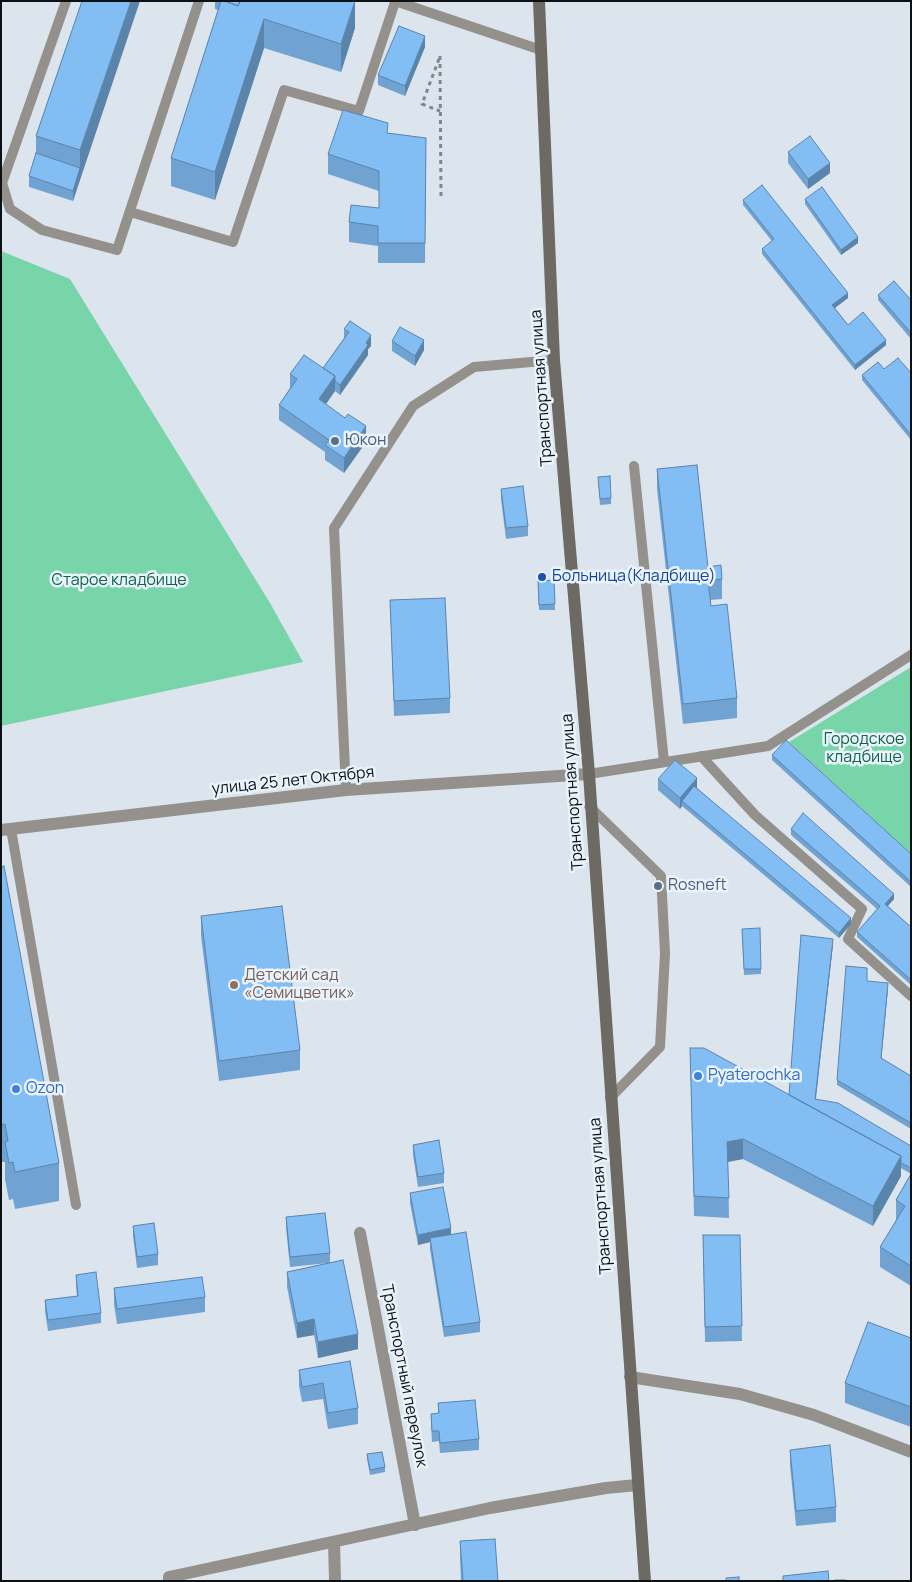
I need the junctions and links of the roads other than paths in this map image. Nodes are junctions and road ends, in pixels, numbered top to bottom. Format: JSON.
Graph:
{"nodes":[{"id":1,"x":66,"y":1,"type":"edge"},
{"id":2,"x":199,"y":1,"type":"edge"},
{"id":3,"x":395,"y":1,"type":"edge"},
{"id":4,"x":539,"y":1,"type":"edge"},
{"id":5,"x":541,"y":50,"type":"junction"},
{"id":6,"x":130,"y":212,"type":"junction"},
{"id":7,"x":554,"y":360,"type":"junction"},
{"id":8,"x":634,"y":466,"type":"dead end"},
{"id":9,"x":911,"y":655,"type":"edge"},
{"id":10,"x":701,"y":756,"type":"junction"},
{"id":11,"x":664,"y":762,"type":"junction"},
{"id":12,"x":589,"y":774,"type":"junction"},
{"id":13,"x":346,"y":790,"type":"junction"},
{"id":14,"x":590,"y":806,"type":"junction"},
{"id":15,"x":6,"y":829,"type":"edge"},
{"id":16,"x":911,"y":996,"type":"edge"},
{"id":17,"x":610,"y":1098,"type":"junction"},
{"id":18,"x":76,"y":1204,"type":"dead end"},
{"id":19,"x":360,"y":1233,"type":"dead end"},
{"id":20,"x":630,"y":1377,"type":"junction"},
{"id":21,"x":911,"y":1452,"type":"edge"},
{"id":22,"x":637,"y":1485,"type":"junction"},
{"id":23,"x":415,"y":1525,"type":"junction"},
{"id":24,"x":334,"y":1542,"type":"junction"},
{"id":25,"x":169,"y":1579,"type":"edge"},
{"id":26,"x":335,"y":1581,"type":"edge"},
{"id":27,"x":645,"y":1581,"type":"edge"}],
"edges":[{"from":1,"to":6,"type":"lane"},
{"from":2,"to":6,"type":"lane"},
{"from":3,"to":5,"type":"lane"},
{"from":3,"to":6,"type":"lane"},
{"from":4,"to":5,"type":"main road","name":"Транспортная улица"},
{"from":5,"to":7,"type":"main road","name":"Транспортная улица"},
{"from":7,"to":12,"type":"main road","name":"Транспортная улица"},
{"from":7,"to":13,"type":"lane"},
{"from":8,"to":11,"type":"lane"},
{"from":9,"to":10,"type":"lane"},
{"from":10,"to":11,"type":"lane"},
{"from":10,"to":16,"type":"lane"},
{"from":11,"to":12,"type":"lane"},
{"from":12,"to":13,"type":"street","name":"улица 25 лет Октября"},
{"from":12,"to":14,"type":"main road","name":"Транспортная улица"},
{"from":13,"to":15,"type":"street","name":"улица 25 лет Октября"},
{"from":14,"to":17,"type":"main road","name":"Транспортная улица"},
{"from":14,"to":17,"type":"lane"},
{"from":15,"to":18,"type":"lane"},
{"from":17,"to":20,"type":"main road","name":"Транспортная улица"},
{"from":19,"to":23,"type":"street","name":"Транспортный переулок"},
{"from":20,"to":21,"type":"street"},
{"from":20,"to":22,"type":"main road","name":"Транспортная улица"},
{"from":22,"to":23,"type":"street"},
{"from":22,"to":27,"type":"main road","name":"Транспортная улица"},
{"from":23,"to":24,"type":"street"},
{"from":24,"to":25,"type":"street"},
{"from":24,"to":26,"type":"street"}]}
